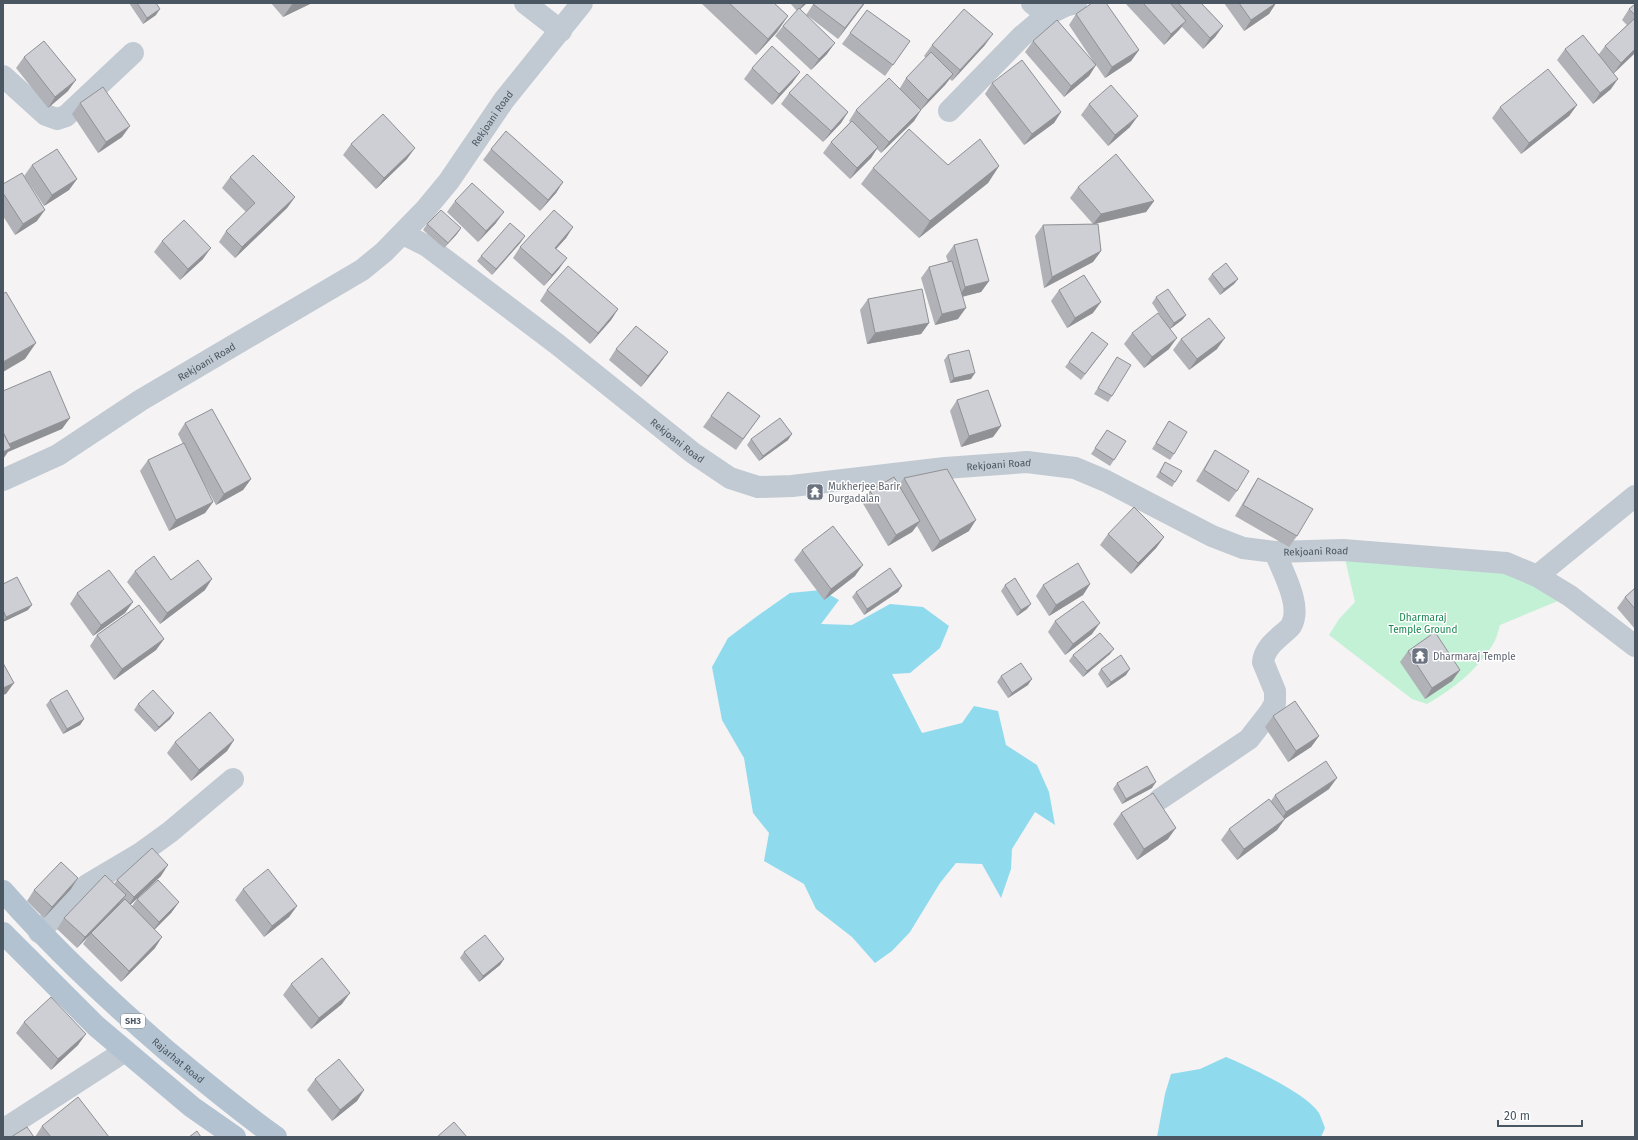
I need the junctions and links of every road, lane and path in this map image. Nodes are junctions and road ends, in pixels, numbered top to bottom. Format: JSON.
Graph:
{"nodes":[{"id":1,"x":525,"y":3,"type":"edge"},
{"id":2,"x":582,"y":3,"type":"edge"},
{"id":3,"x":1076,"y":3,"type":"edge"},
{"id":4,"x":1039,"y":9,"type":"edge"},
{"id":5,"x":560,"y":31,"type":"junction"},
{"id":6,"x":132,"y":53,"type":"dead end"},
{"id":7,"x":3,"y":76,"type":"edge"},
{"id":8,"x":949,"y":111,"type":"dead end"},
{"id":9,"x":403,"y":234,"type":"junction"},
{"id":10,"x":3,"y":480,"type":"edge"},
{"id":11,"x":1635,"y":496,"type":"edge"},
{"id":12,"x":1275,"y":552,"type":"junction"},
{"id":13,"x":1537,"y":576,"type":"junction"},
{"id":14,"x":1635,"y":646,"type":"edge"},
{"id":15,"x":233,"y":779,"type":"dead end"},
{"id":16,"x":1160,"y":799,"type":"dead end"},
{"id":17,"x":3,"y":891,"type":"edge"},
{"id":18,"x":39,"y":932,"type":"junction"},
{"id":19,"x":3,"y":933,"type":"edge"},
{"id":20,"x":125,"y":1051,"type":"junction"},
{"id":21,"x":3,"y":1130,"type":"edge"},
{"id":22,"x":235,"y":1137,"type":"edge"},
{"id":23,"x":276,"y":1137,"type":"edge"}],
"edges":[{"from":1,"to":5,"type":"street"},
{"from":2,"to":5,"type":"street","name":"Rekjoani Road"},
{"from":3,"to":4,"type":"street"},
{"from":4,"to":8,"type":"street"},
{"from":5,"to":9,"type":"street","name":"Rekjoani Road"},
{"from":6,"to":7,"type":"street"},
{"from":9,"to":10,"type":"street","name":"Rekjoani Road"},
{"from":9,"to":12,"type":"street","name":"Rekjoani Road"},
{"from":11,"to":13,"type":"street"},
{"from":12,"to":13,"type":"street","name":"Rekjoani Road"},
{"from":12,"to":16,"type":"street"},
{"from":13,"to":14,"type":"street","name":"Rekjoani Road"},
{"from":15,"to":18,"type":"street"},
{"from":17,"to":18,"type":"main road","name":"Rajarhat Road","number":"SH3"},
{"from":18,"to":23,"type":"main road","name":"Rajarhat Road","number":"SH3"},
{"from":19,"to":20,"type":"main road","number":"SH3"},
{"from":20,"to":21,"type":"street"},
{"from":20,"to":22,"type":"main road","number":"SH3"}]}
